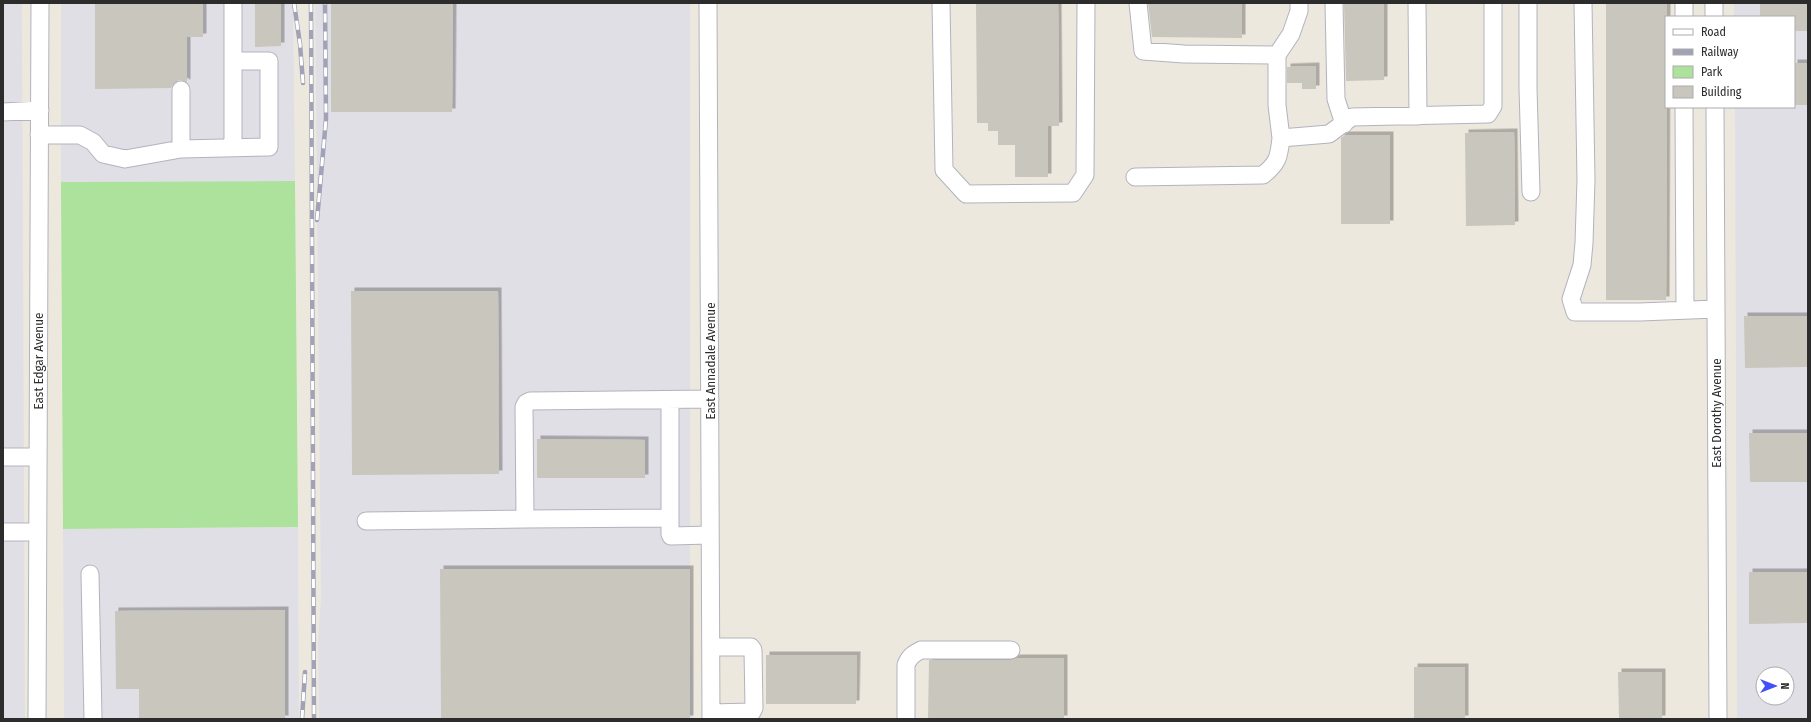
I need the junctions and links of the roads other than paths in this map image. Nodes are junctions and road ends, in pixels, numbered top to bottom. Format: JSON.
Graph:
{"nodes":[{"id":1,"x":40,"y":3,"type":"edge"},
{"id":2,"x":233,"y":3,"type":"edge"},
{"id":3,"x":708,"y":3,"type":"edge"},
{"id":4,"x":941,"y":3,"type":"edge"},
{"id":5,"x":1086,"y":3,"type":"edge"},
{"id":6,"x":1138,"y":3,"type":"edge"},
{"id":7,"x":1299,"y":3,"type":"edge"},
{"id":8,"x":1334,"y":3,"type":"edge"},
{"id":9,"x":1417,"y":3,"type":"edge"},
{"id":10,"x":1493,"y":3,"type":"edge"},
{"id":11,"x":1528,"y":3,"type":"edge"},
{"id":12,"x":1583,"y":3,"type":"edge"},
{"id":13,"x":1684,"y":3,"type":"edge"},
{"id":14,"x":1714,"y":3,"type":"edge"},
{"id":15,"x":1684,"y":16,"type":"edge"},
{"id":16,"x":1714,"y":16,"type":"edge"},
{"id":17,"x":1277,"y":55,"type":"junction"},
{"id":18,"x":233,"y":61,"type":"junction"},
{"id":19,"x":181,"y":90,"type":"dead end"},
{"id":20,"x":1684,"y":108,"type":"edge"},
{"id":21,"x":1715,"y":108,"type":"edge"},
{"id":22,"x":40,"y":110,"type":"junction"},
{"id":23,"x":3,"y":112,"type":"edge"},
{"id":24,"x":1418,"y":116,"type":"junction"},
{"id":25,"x":1344,"y":124,"type":"junction"},
{"id":26,"x":39,"y":135,"type":"junction"},
{"id":27,"x":1281,"y":138,"type":"junction"},
{"id":28,"x":233,"y":148,"type":"junction"},
{"id":29,"x":181,"y":149,"type":"junction"},
{"id":30,"x":1135,"y":178,"type":"dead end"},
{"id":31,"x":1531,"y":192,"type":"dead end"},
{"id":32,"x":1716,"y":309,"type":"junction"},
{"id":33,"x":1685,"y":310,"type":"junction"},
{"id":34,"x":710,"y":399,"type":"junction"},
{"id":35,"x":670,"y":400,"type":"junction"},
{"id":36,"x":3,"y":457,"type":"edge"},
{"id":37,"x":38,"y":458,"type":"junction"},
{"id":38,"x":670,"y":518,"type":"junction"},
{"id":39,"x":525,"y":519,"type":"junction"},
{"id":40,"x":366,"y":522,"type":"dead end"},
{"id":41,"x":3,"y":532,"type":"edge"},
{"id":42,"x":37,"y":532,"type":"junction"},
{"id":43,"x":710,"y":535,"type":"junction"},
{"id":44,"x":90,"y":574,"type":"dead end"},
{"id":45,"x":711,"y":647,"type":"junction"},
{"id":46,"x":1011,"y":650,"type":"dead end"},
{"id":47,"x":711,"y":716,"type":"edge"},
{"id":48,"x":37,"y":719,"type":"edge"},
{"id":49,"x":93,"y":719,"type":"edge"},
{"id":50,"x":906,"y":719,"type":"edge"},
{"id":51,"x":1718,"y":719,"type":"edge"}],
"edges":[{"from":1,"to":22,"type":"street","name":"East Edgar Avenue"},
{"from":2,"to":18,"type":"street"},
{"from":3,"to":34,"type":"street","name":"East Annadale Avenue"},
{"from":4,"to":5,"type":"street"},
{"from":6,"to":17,"type":"street"},
{"from":7,"to":17,"type":"street"},
{"from":8,"to":25,"type":"street"},
{"from":9,"to":24,"type":"street"},
{"from":10,"to":24,"type":"street"},
{"from":11,"to":31,"type":"street"},
{"from":12,"to":33,"type":"street"},
{"from":13,"to":15,"type":"street"},
{"from":14,"to":16,"type":"street"},
{"from":17,"to":27,"type":"street"},
{"from":18,"to":28,"type":"street"},
{"from":18,"to":28,"type":"street"},
{"from":19,"to":29,"type":"street"},
{"from":20,"to":33,"type":"street"},
{"from":21,"to":32,"type":"street","name":"East Dorothy Avenue"},
{"from":22,"to":23,"type":"street"},
{"from":22,"to":26,"type":"street","name":"East Edgar Avenue"},
{"from":24,"to":25,"type":"street"},
{"from":25,"to":27,"type":"street"},
{"from":26,"to":29,"type":"street"},
{"from":26,"to":37,"type":"street","name":"East Edgar Avenue"},
{"from":27,"to":30,"type":"street"},
{"from":28,"to":29,"type":"street"},
{"from":32,"to":33,"type":"street"},
{"from":32,"to":51,"type":"street","name":"East Dorothy Avenue"},
{"from":34,"to":35,"type":"street"},
{"from":34,"to":43,"type":"street","name":"East Annadale Avenue"},
{"from":35,"to":38,"type":"street"},
{"from":35,"to":39,"type":"street"},
{"from":36,"to":37,"type":"street"},
{"from":37,"to":42,"type":"street","name":"East Edgar Avenue"},
{"from":38,"to":39,"type":"street"},
{"from":38,"to":43,"type":"street"},
{"from":39,"to":40,"type":"street"},
{"from":41,"to":42,"type":"street"},
{"from":42,"to":48,"type":"street","name":"East Edgar Avenue"},
{"from":43,"to":45,"type":"street","name":"East Annadale Avenue"},
{"from":44,"to":49,"type":"street"},
{"from":45,"to":47,"type":"street","name":"East Annadale Avenue"},
{"from":45,"to":47,"type":"street"},
{"from":46,"to":50,"type":"street"}]}
